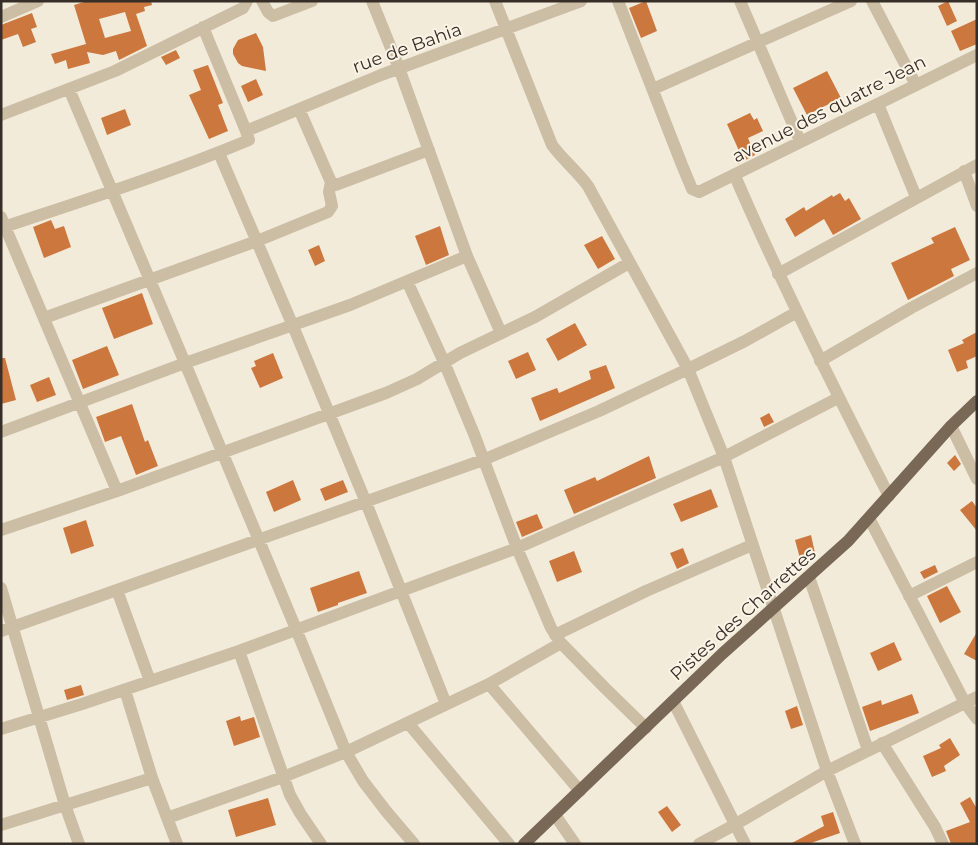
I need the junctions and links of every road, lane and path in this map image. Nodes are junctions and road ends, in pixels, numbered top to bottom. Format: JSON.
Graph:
{"nodes":[{"id":1,"x":38,"y":1,"type":"edge"},
{"id":2,"x":248,"y":1,"type":"edge"},
{"id":3,"x":262,"y":1,"type":"edge"},
{"id":4,"x":312,"y":1,"type":"edge"},
{"id":5,"x":372,"y":1,"type":"edge"},
{"id":6,"x":495,"y":1,"type":"edge"},
{"id":7,"x":580,"y":1,"type":"edge"},
{"id":8,"x":618,"y":1,"type":"edge"},
{"id":9,"x":740,"y":1,"type":"edge"},
{"id":10,"x":851,"y":1,"type":"edge"},
{"id":11,"x":872,"y":1,"type":"edge"},
{"id":12,"x":1,"y":16,"type":"edge"},
{"id":13,"x":203,"y":27,"type":"junction"},
{"id":14,"x":506,"y":30,"type":"junction"},
{"id":15,"x":757,"y":43,"type":"junction"},
{"id":16,"x":977,"y":55,"type":"edge"},
{"id":17,"x":399,"y":68,"type":"junction"},
{"id":18,"x":916,"y":85,"type":"junction"},
{"id":19,"x":68,"y":89,"type":"junction"},
{"id":20,"x":653,"y":89,"type":"junction"},
{"id":21,"x":878,"y":104,"type":"junction"},
{"id":22,"x":299,"y":109,"type":"junction"},
{"id":23,"x":1,"y":115,"type":"edge"},
{"id":24,"x":246,"y":131,"type":"junction"},
{"id":25,"x":800,"y":141,"type":"junction"},
{"id":26,"x":429,"y":150,"type":"junction"},
{"id":27,"x":219,"y":153,"type":"junction"},
{"id":28,"x":977,"y":165,"type":"edge"},
{"id":29,"x":964,"y":171,"type":"junction"},
{"id":30,"x":735,"y":176,"type":"junction"},
{"id":31,"x":331,"y":182,"type":"junction"},
{"id":32,"x":112,"y":192,"type":"junction"},
{"id":33,"x":916,"y":197,"type":"junction"},
{"id":34,"x":977,"y":206,"type":"edge"},
{"id":35,"x":3,"y":224,"type":"edge"},
{"id":36,"x":257,"y":241,"type":"junction"},
{"id":37,"x":467,"y":256,"type":"junction"},
{"id":38,"x":629,"y":263,"type":"junction"},
{"id":39,"x":977,"y":273,"type":"edge"},
{"id":40,"x":778,"y":274,"type":"junction"},
{"id":41,"x":150,"y":280,"type":"junction"},
{"id":42,"x":407,"y":281,"type":"junction"},
{"id":43,"x":797,"y":312,"type":"junction"},
{"id":44,"x":44,"y":318,"type":"junction"},
{"id":45,"x":293,"y":326,"type":"junction"},
{"id":46,"x":501,"y":334,"type":"junction"},
{"id":47,"x":820,"y":361,"type":"junction"},
{"id":48,"x":185,"y":362,"type":"junction"},
{"id":49,"x":444,"y":362,"type":"junction"},
{"id":50,"x":688,"y":370,"type":"junction"},
{"id":51,"x":838,"y":398,"type":"junction"},
{"id":52,"x":977,"y":401,"type":"edge"},
{"id":53,"x":79,"y":403,"type":"junction"},
{"id":54,"x":329,"y":414,"type":"junction"},
{"id":55,"x":951,"y":426,"type":"junction"},
{"id":56,"x":1,"y":432,"type":"edge"},
{"id":57,"x":223,"y":452,"type":"junction"},
{"id":58,"x":724,"y":457,"type":"junction"},
{"id":59,"x":483,"y":460,"type":"junction"},
{"id":60,"x":977,"y":480,"type":"edge"},
{"id":61,"x":117,"y":491,"type":"junction"},
{"id":62,"x":889,"y":496,"type":"junction"},
{"id":63,"x":365,"y":500,"type":"junction"},
{"id":64,"x":869,"y":518,"type":"junction"},
{"id":65,"x":1,"y":530,"type":"edge"},
{"id":66,"x":259,"y":540,"type":"junction"},
{"id":67,"x":752,"y":545,"type":"junction"},
{"id":68,"x":517,"y":548,"type":"junction"},
{"id":69,"x":977,"y":562,"type":"edge"},
{"id":70,"x":809,"y":577,"type":"junction"},
{"id":71,"x":1,"y":588,"type":"edge"},
{"id":72,"x":117,"y":590,"type":"junction"},
{"id":73,"x":401,"y":592,"type":"junction"},
{"id":74,"x":909,"y":596,"type":"junction"},
{"id":75,"x":773,"y":610,"type":"junction"},
{"id":76,"x":7,"y":629,"type":"edge"},
{"id":77,"x":296,"y":629,"type":"junction"},
{"id":78,"x":558,"y":639,"type":"junction"},
{"id":79,"x":239,"y":651,"type":"junction"},
{"id":80,"x":150,"y":681,"type":"junction"},
{"id":81,"x":489,"y":684,"type":"junction"},
{"id":82,"x":125,"y":690,"type":"junction"},
{"id":83,"x":971,"y":700,"type":"edge"},
{"id":84,"x":673,"y":701,"type":"junction"},
{"id":85,"x":446,"y":704,"type":"junction"},
{"id":86,"x":38,"y":718,"type":"junction"},
{"id":87,"x":977,"y":720,"type":"edge"},
{"id":88,"x":408,"y":723,"type":"junction"},
{"id":89,"x":646,"y":728,"type":"junction"},
{"id":90,"x":1,"y":729,"type":"edge"},
{"id":91,"x":882,"y":743,"type":"junction"},
{"id":92,"x":868,"y":750,"type":"junction"},
{"id":93,"x":346,"y":752,"type":"junction"},
{"id":94,"x":827,"y":771,"type":"junction"},
{"id":95,"x":283,"y":777,"type":"junction"},
{"id":96,"x":152,"y":778,"type":"junction"},
{"id":97,"x":580,"y":791,"type":"junction"},
{"id":98,"x":65,"y":805,"type":"junction"},
{"id":99,"x":555,"y":815,"type":"junction"},
{"id":100,"x":167,"y":818,"type":"junction"},
{"id":101,"x":736,"y":824,"type":"junction"},
{"id":102,"x":1,"y":825,"type":"edge"},
{"id":103,"x":319,"y":843,"type":"edge"},
{"id":104,"x":80,"y":844,"type":"edge"},
{"id":105,"x":177,"y":844,"type":"edge"},
{"id":106,"x":414,"y":844,"type":"edge"},
{"id":107,"x":509,"y":844,"type":"edge"},
{"id":108,"x":524,"y":844,"type":"edge"},
{"id":109,"x":575,"y":844,"type":"edge"},
{"id":110,"x":699,"y":844,"type":"edge"},
{"id":111,"x":745,"y":844,"type":"edge"},
{"id":112,"x":855,"y":844,"type":"edge"},
{"id":113,"x":943,"y":844,"type":"edge"}],
"edges":[{"from":1,"to":12,"type":"street"},
{"from":2,"to":13,"type":"street"},
{"from":3,"to":4,"type":"street"},
{"from":5,"to":17,"type":"street"},
{"from":6,"to":14,"type":"street"},
{"from":7,"to":14,"type":"street","name":"rue de Bahia"},
{"from":8,"to":20,"type":"street"},
{"from":9,"to":15,"type":"street"},
{"from":10,"to":15,"type":"street"},
{"from":11,"to":18,"type":"street"},
{"from":13,"to":19,"type":"street"},
{"from":13,"to":24,"type":"street"},
{"from":14,"to":17,"type":"street","name":"rue de Bahia"},
{"from":14,"to":38,"type":"street"},
{"from":15,"to":20,"type":"street"},
{"from":15,"to":25,"type":"street"},
{"from":16,"to":18,"type":"street","name":"avenue des quatre Jean"},
{"from":17,"to":22,"type":"street","name":"rue de Bahia"},
{"from":17,"to":26,"type":"street"},
{"from":18,"to":21,"type":"street","name":"avenue des quatre Jean"},
{"from":19,"to":23,"type":"street"},
{"from":19,"to":32,"type":"street"},
{"from":20,"to":30,"type":"street","name":"avenue des quatre Jean"},
{"from":21,"to":25,"type":"street","name":"avenue des quatre Jean"},
{"from":21,"to":33,"type":"street"},
{"from":22,"to":24,"type":"street","name":"rue de Bahia"},
{"from":22,"to":31,"type":"street"},
{"from":24,"to":27,"type":"street"},
{"from":25,"to":30,"type":"street","name":"avenue des quatre Jean"},
{"from":26,"to":31,"type":"street"},
{"from":26,"to":37,"type":"street"},
{"from":27,"to":32,"type":"street"},
{"from":27,"to":36,"type":"street"},
{"from":28,"to":29,"type":"street"},
{"from":29,"to":33,"type":"street"},
{"from":29,"to":34,"type":"street"},
{"from":30,"to":40,"type":"street"},
{"from":31,"to":36,"type":"street"},
{"from":32,"to":35,"type":"street"},
{"from":32,"to":41,"type":"street"},
{"from":33,"to":40,"type":"street"},
{"from":35,"to":44,"type":"street"},
{"from":36,"to":41,"type":"street"},
{"from":36,"to":45,"type":"street"},
{"from":37,"to":42,"type":"street"},
{"from":37,"to":46,"type":"street"},
{"from":38,"to":46,"type":"street"},
{"from":38,"to":50,"type":"street"},
{"from":39,"to":47,"type":"street"},
{"from":40,"to":43,"type":"street"},
{"from":41,"to":44,"type":"street"},
{"from":41,"to":48,"type":"street"},
{"from":42,"to":45,"type":"street"},
{"from":42,"to":49,"type":"street"},
{"from":43,"to":47,"type":"street"},
{"from":43,"to":50,"type":"street"},
{"from":44,"to":53,"type":"street"},
{"from":45,"to":48,"type":"street"},
{"from":45,"to":54,"type":"street"},
{"from":46,"to":49,"type":"street"},
{"from":47,"to":51,"type":"street"},
{"from":48,"to":53,"type":"street"},
{"from":48,"to":57,"type":"street"},
{"from":49,"to":54,"type":"street"},
{"from":49,"to":59,"type":"street"},
{"from":50,"to":58,"type":"street"},
{"from":50,"to":59,"type":"street"},
{"from":51,"to":58,"type":"street"},
{"from":51,"to":62,"type":"street"},
{"from":52,"to":55,"type":"main road","name":"Pistes des Charrettes"},
{"from":53,"to":56,"type":"street"},
{"from":53,"to":61,"type":"street"},
{"from":54,"to":57,"type":"street"},
{"from":54,"to":63,"type":"street"},
{"from":55,"to":60,"type":"street"},
{"from":55,"to":62,"type":"main road","name":"Pistes des Charrettes"},
{"from":57,"to":61,"type":"street"},
{"from":57,"to":66,"type":"street"},
{"from":58,"to":67,"type":"street"},
{"from":58,"to":68,"type":"street"},
{"from":59,"to":63,"type":"street"},
{"from":59,"to":68,"type":"street"},
{"from":61,"to":65,"type":"street"},
{"from":62,"to":64,"type":"main road","name":"Pistes des Charrettes"},
{"from":63,"to":66,"type":"street"},
{"from":63,"to":73,"type":"street"},
{"from":64,"to":70,"type":"main road","name":"Pistes des Charrettes"},
{"from":64,"to":74,"type":"street"},
{"from":66,"to":72,"type":"street"},
{"from":66,"to":77,"type":"street"},
{"from":67,"to":75,"type":"street"},
{"from":67,"to":78,"type":"street"},
{"from":68,"to":73,"type":"street"},
{"from":68,"to":78,"type":"street"},
{"from":69,"to":74,"type":"street"},
{"from":70,"to":75,"type":"main road","name":"Pistes des Charrettes"},
{"from":70,"to":92,"type":"street"},
{"from":71,"to":76,"type":"street"},
{"from":72,"to":76,"type":"street"},
{"from":72,"to":80,"type":"street"},
{"from":73,"to":77,"type":"street"},
{"from":73,"to":85,"type":"street"},
{"from":74,"to":83,"type":"street"},
{"from":75,"to":84,"type":"main road","name":"Pistes des Charrettes"},
{"from":75,"to":94,"type":"street"},
{"from":76,"to":86,"type":"street"},
{"from":77,"to":79,"type":"street"},
{"from":77,"to":93,"type":"street"},
{"from":78,"to":81,"type":"street"},
{"from":78,"to":89,"type":"street"},
{"from":79,"to":80,"type":"street"},
{"from":79,"to":95,"type":"street"},
{"from":80,"to":82,"type":"street"},
{"from":81,"to":85,"type":"street"},
{"from":81,"to":97,"type":"street"},
{"from":82,"to":86,"type":"street"},
{"from":82,"to":96,"type":"street"},
{"from":83,"to":87,"type":"street"},
{"from":83,"to":91,"type":"street"},
{"from":84,"to":89,"type":"main road","name":"Pistes des Charrettes"},
{"from":84,"to":101,"type":"street"},
{"from":85,"to":88,"type":"street"},
{"from":86,"to":90,"type":"street"},
{"from":86,"to":98,"type":"street"},
{"from":88,"to":93,"type":"street"},
{"from":88,"to":107,"type":"street"},
{"from":89,"to":97,"type":"main road","name":"Pistes des Charrettes"},
{"from":91,"to":92,"type":"street"},
{"from":91,"to":113,"type":"street"},
{"from":92,"to":94,"type":"street"},
{"from":93,"to":95,"type":"street"},
{"from":93,"to":106,"type":"street"},
{"from":94,"to":101,"type":"street"},
{"from":94,"to":112,"type":"street"},
{"from":95,"to":100,"type":"street"},
{"from":95,"to":103,"type":"street"},
{"from":96,"to":98,"type":"street"},
{"from":96,"to":100,"type":"street"},
{"from":97,"to":99,"type":"main road","name":"Pistes des Charrettes"},
{"from":98,"to":102,"type":"street"},
{"from":98,"to":104,"type":"street"},
{"from":99,"to":108,"type":"main road","name":"Pistes des Charrettes"},
{"from":99,"to":109,"type":"street"},
{"from":100,"to":105,"type":"street"},
{"from":101,"to":110,"type":"street"},
{"from":101,"to":111,"type":"street"}]}
